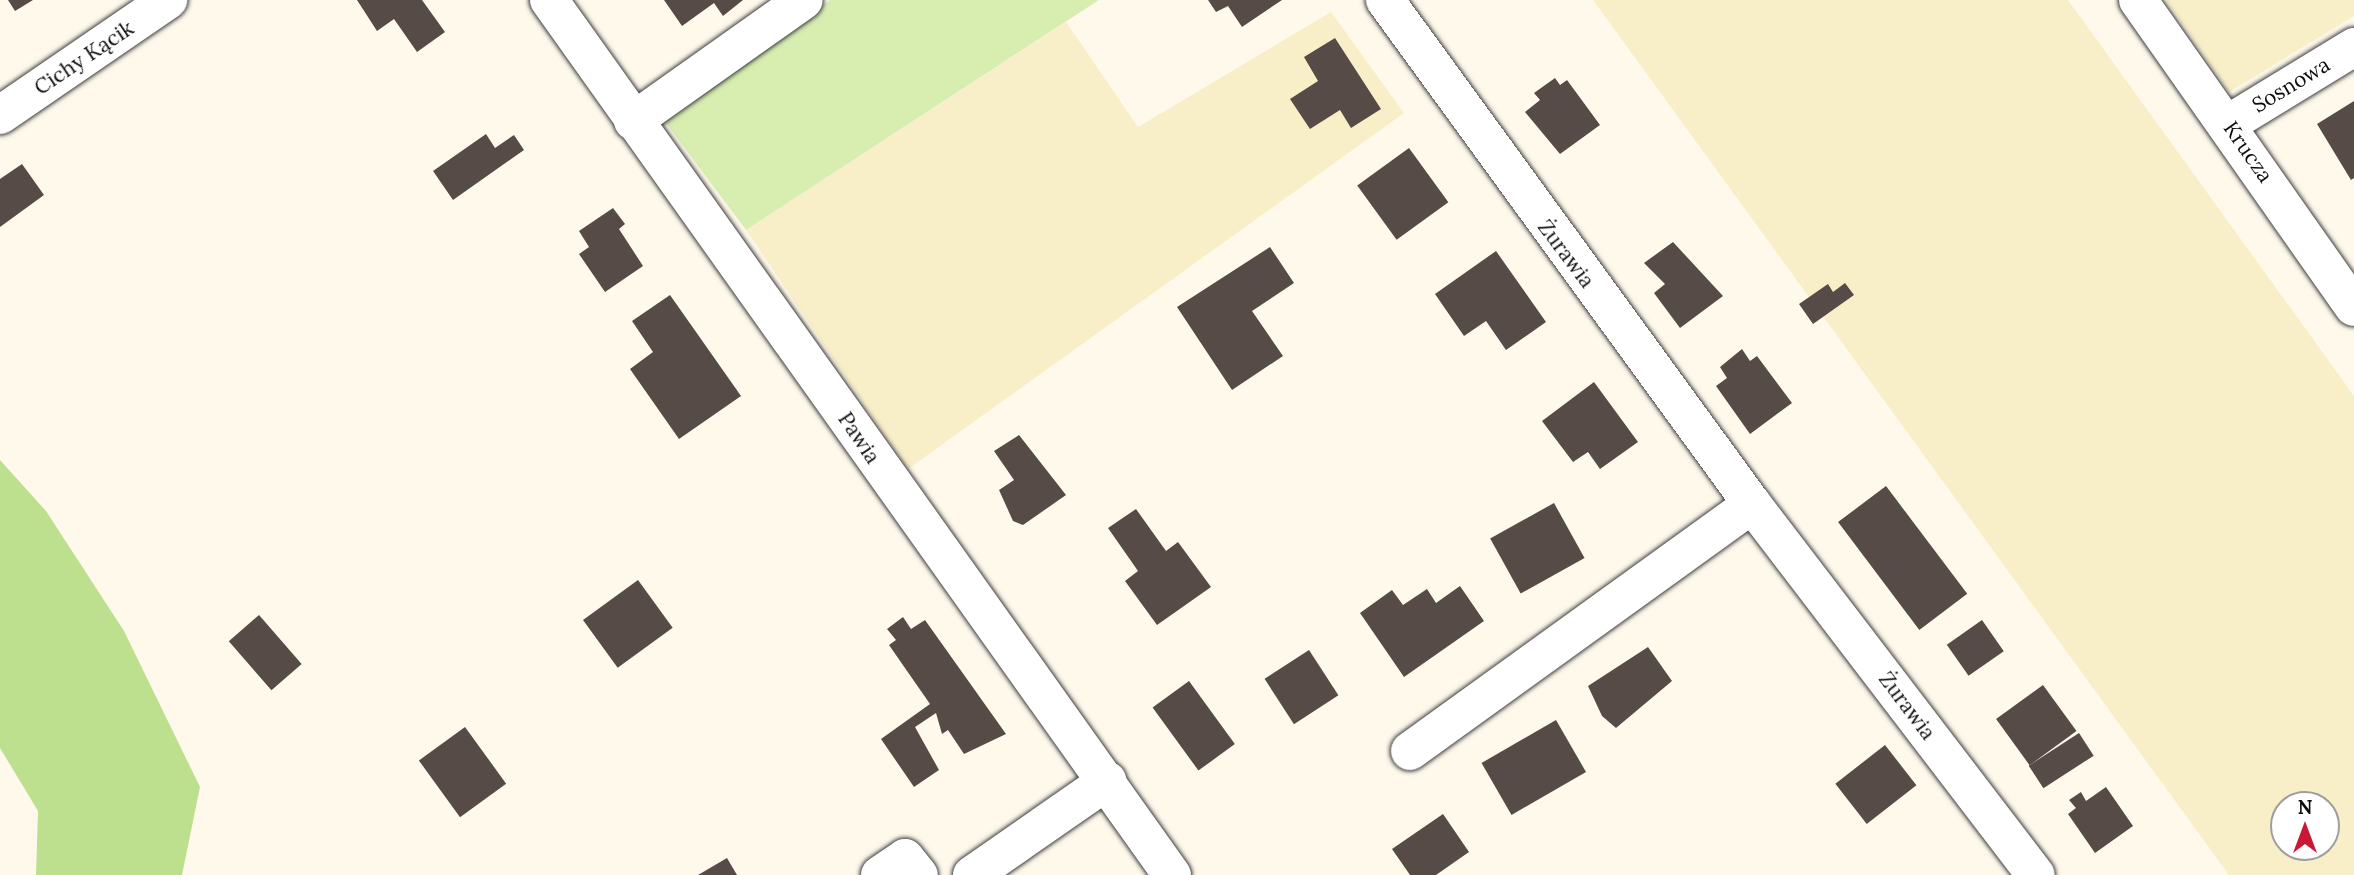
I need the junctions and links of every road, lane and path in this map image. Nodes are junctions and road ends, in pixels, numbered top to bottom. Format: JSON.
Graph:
{"nodes":[{"id":1,"x":168,"y":0,"type":"edge"},
{"id":2,"x":549,"y":0,"type":"edge"},
{"id":3,"x":804,"y":0,"type":"edge"},
{"id":4,"x":1385,"y":0,"type":"edge"},
{"id":5,"x":2138,"y":0,"type":"edge"},
{"id":6,"x":2354,"y":47,"type":"edge"},
{"id":7,"x":0,"y":115,"type":"edge"},
{"id":8,"x":633,"y":121,"type":"junction"},
{"id":9,"x":2228,"y":124,"type":"junction"},
{"id":10,"x":2354,"y":307,"type":"edge"},
{"id":11,"x":1752,"y":504,"type":"junction"},
{"id":12,"x":1410,"y":751,"type":"dead end"},
{"id":13,"x":1107,"y":781,"type":"junction"},
{"id":14,"x":880,"y":875,"type":"edge"},
{"id":15,"x":919,"y":875,"type":"edge"},
{"id":16,"x":972,"y":875,"type":"edge"},
{"id":17,"x":1172,"y":875,"type":"edge"},
{"id":18,"x":2036,"y":875,"type":"edge"}],
"edges":[{"from":1,"to":7,"type":"street","name":"Cichy Kącik"},
{"from":2,"to":8,"type":"street","name":"Pawia"},
{"from":3,"to":8,"type":"street"},
{"from":4,"to":11,"type":"street","name":"Żurawia"},
{"from":5,"to":9,"type":"street","name":"Krucza"},
{"from":6,"to":9,"type":"street","name":"Sosnowa"},
{"from":8,"to":13,"type":"street","name":"Pawia"},
{"from":9,"to":10,"type":"street","name":"Krucza"},
{"from":11,"to":12,"type":"street"},
{"from":11,"to":18,"type":"street","name":"Żurawia"},
{"from":13,"to":16,"type":"street"},
{"from":13,"to":17,"type":"street","name":"Pawia"},
{"from":14,"to":15,"type":"street"}]}
